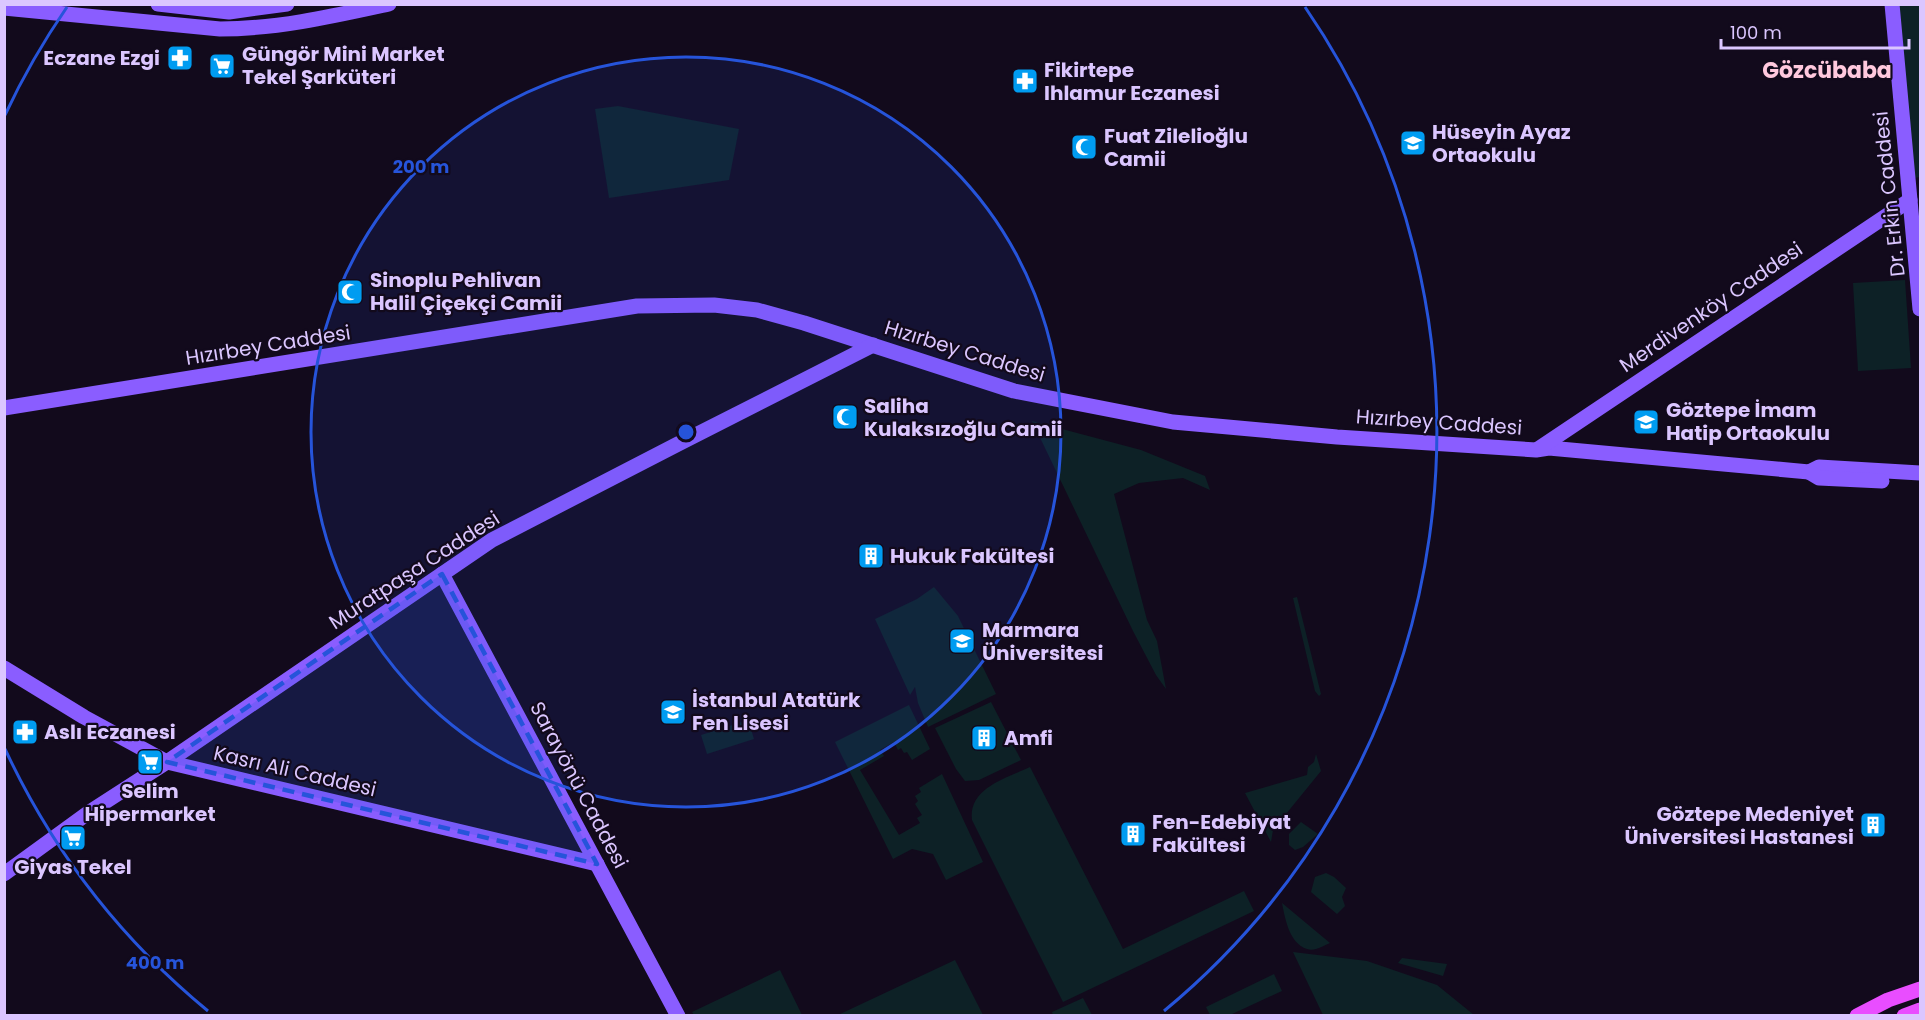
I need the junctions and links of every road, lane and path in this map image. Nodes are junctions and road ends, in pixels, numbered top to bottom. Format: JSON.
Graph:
{"nodes":[{"id":1,"x":158,"y":4,"type":"edge"},
{"id":2,"x":287,"y":4,"type":"edge"},
{"id":3,"x":389,"y":4,"type":"edge"},
{"id":4,"x":1892,"y":4,"type":"edge"},
{"id":5,"x":4,"y":8,"type":"edge"},
{"id":6,"x":74,"y":9,"type":"edge"},
{"id":7,"x":1914,"y":182,"type":"edge"},
{"id":8,"x":1910,"y":206,"type":"junction"},
{"id":9,"x":1920,"y":309,"type":"edge"},
{"id":10,"x":873,"y":345,"type":"junction"},
{"id":11,"x":4,"y":408,"type":"edge"},
{"id":12,"x":1543,"y":449,"type":"junction"},
{"id":13,"x":1814,"y":469,"type":"junction"},
{"id":14,"x":1920,"y":473,"type":"edge"},
{"id":15,"x":1920,"y":483,"type":"edge"},
{"id":16,"x":442,"y":574,"type":"junction"},
{"id":17,"x":4,"y":668,"type":"edge"},
{"id":18,"x":167,"y":762,"type":"junction"},
{"id":19,"x":597,"y":864,"type":"junction"},
{"id":20,"x":4,"y":874,"type":"edge"},
{"id":21,"x":1920,"y":989,"type":"edge"},
{"id":22,"x":1920,"y":1010,"type":"edge"},
{"id":23,"x":678,"y":1016,"type":"edge"},
{"id":24,"x":1857,"y":1016,"type":"edge"},
{"id":25,"x":1904,"y":1016,"type":"edge"}],
"edges":[{"from":1,"to":2,"type":"street"},
{"from":3,"to":6,"type":"street"},
{"from":4,"to":7,"type":"street","name":"Dr. Erkin Caddesi"},
{"from":5,"to":6,"type":"street"},
{"from":7,"to":8,"type":"street","name":"Dr. Erkin Caddesi"},
{"from":8,"to":9,"type":"street","name":"Dr. Erkin Caddesi"},
{"from":8,"to":12,"type":"street"},
{"from":10,"to":11,"type":"street","name":"Hızırbey Caddesi"},
{"from":10,"to":12,"type":"street","name":"Hızırbey Caddesi"},
{"from":10,"to":16,"type":"street","name":"Muratpaşa Caddesi"},
{"from":12,"to":13,"type":"street","name":"Hızırbey Caddesi"},
{"from":13,"to":14,"type":"street","name":"Hızırbey Caddesi"},
{"from":13,"to":15,"type":"street"},
{"from":16,"to":18,"type":"street","name":"Muratpaşa Caddesi"},
{"from":16,"to":19,"type":"street","name":"Sarayönü Caddesi"},
{"from":17,"to":18,"type":"street","name":"Kasrı Ali Caddesi"},
{"from":18,"to":19,"type":"street","name":"Kasrı Ali Caddesi"},
{"from":18,"to":20,"type":"street","name":"Muratpaşa Caddesi"},
{"from":19,"to":23,"type":"street","name":"Sarayönü Caddesi"},
{"from":21,"to":24,"type":"main road"},
{"from":22,"to":25,"type":"main road"}]}
